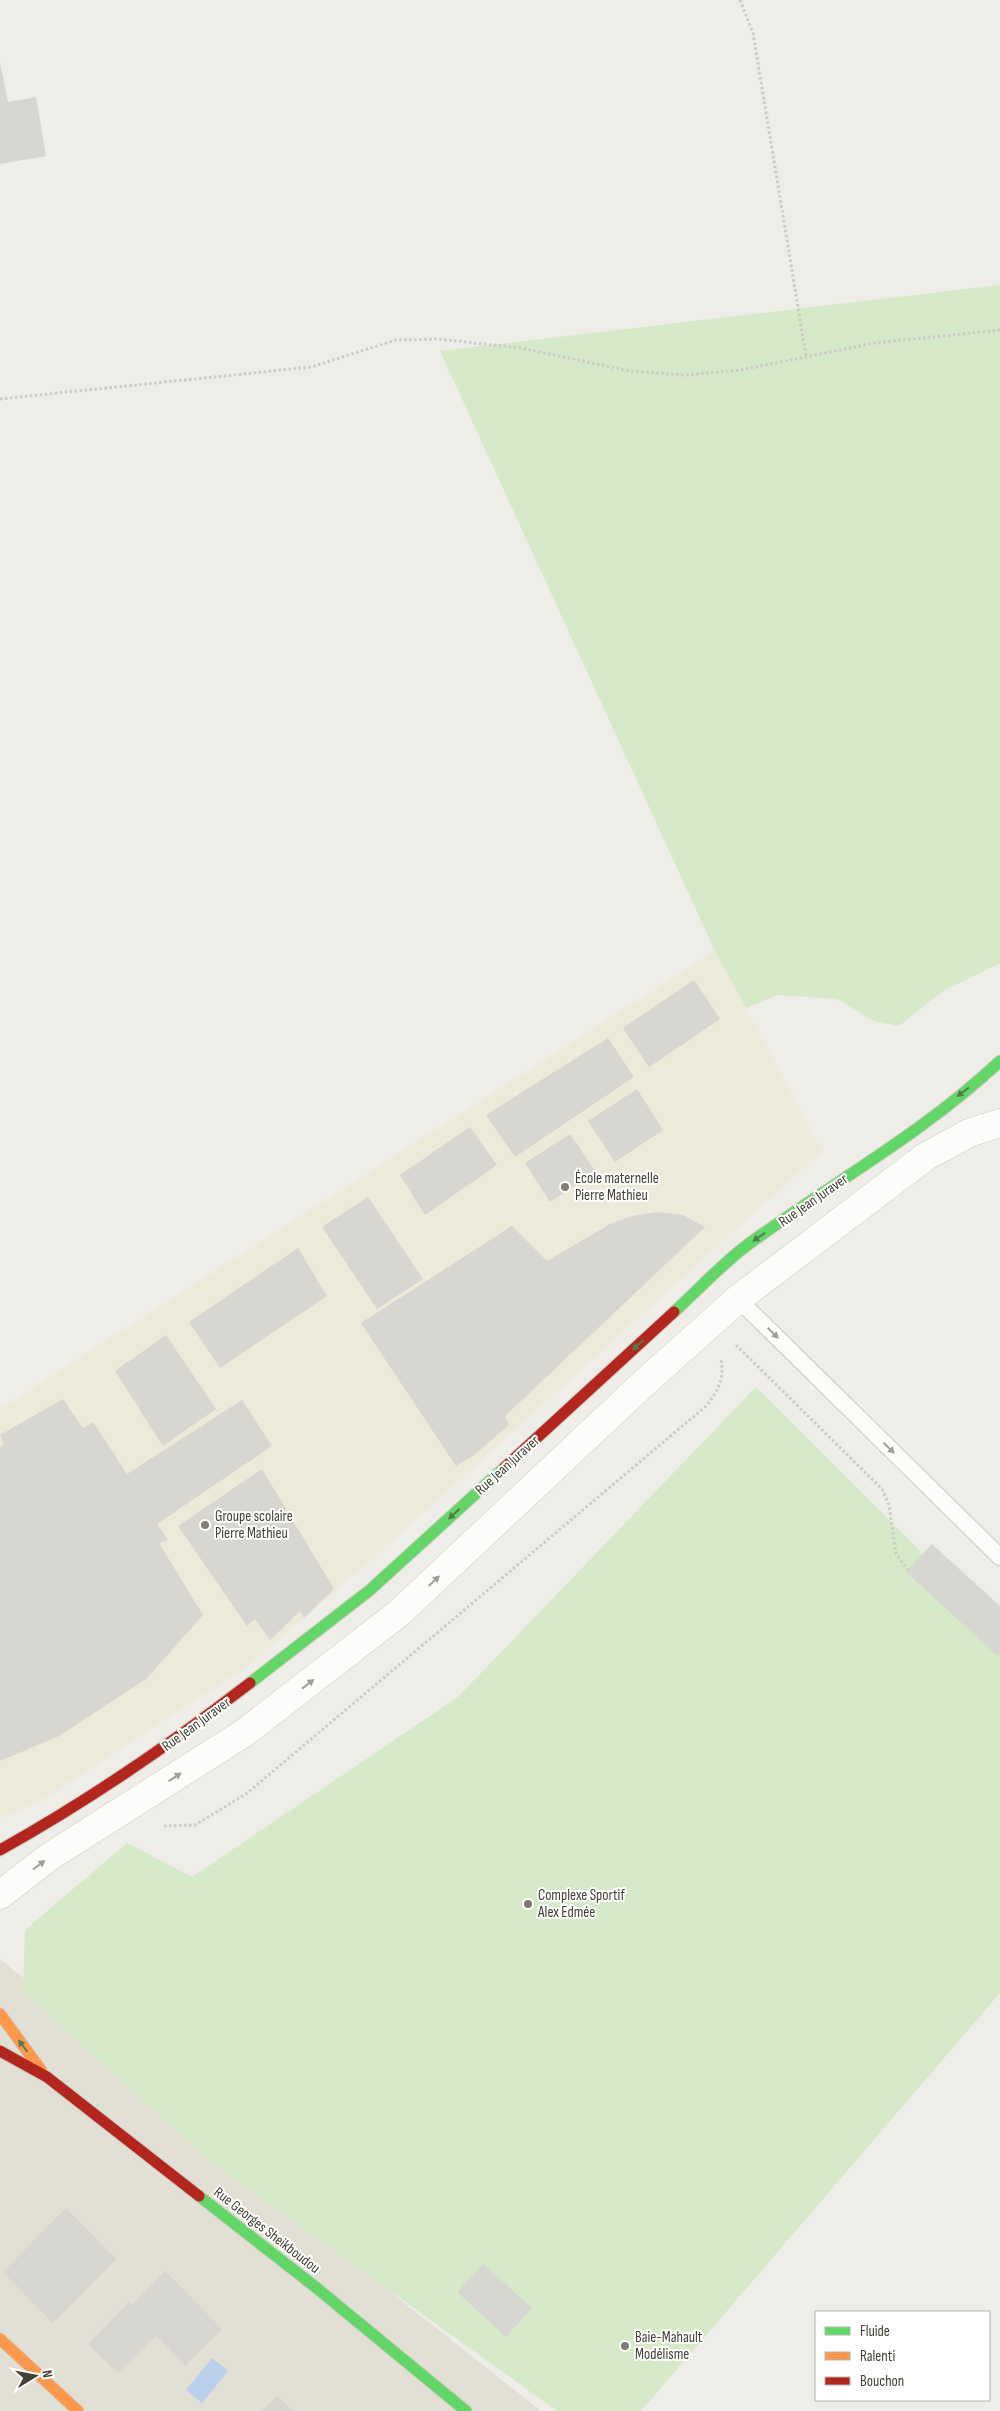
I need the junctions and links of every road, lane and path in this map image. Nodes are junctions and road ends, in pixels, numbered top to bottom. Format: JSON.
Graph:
{"nodes":[{"id":1,"x":740,"y":0,"type":"edge"},
{"id":2,"x":1000,"y":330,"type":"edge"},
{"id":3,"x":806,"y":356,"type":"junction"},
{"id":4,"x":0,"y":398,"type":"edge"},
{"id":5,"x":1000,"y":1060,"type":"edge"},
{"id":6,"x":1000,"y":1122,"type":"edge"},
{"id":7,"x":738,"y":1299,"type":"junction"},
{"id":8,"x":713,"y":1322,"type":"junction"},
{"id":9,"x":1000,"y":1557,"type":"edge"},
{"id":10,"x":908,"y":1570,"type":"dead end"},
{"id":11,"x":0,"y":1850,"type":"edge"},
{"id":12,"x":0,"y":1895,"type":"edge"},
{"id":13,"x":0,"y":2014,"type":"edge"},
{"id":14,"x":0,"y":2051,"type":"edge"},
{"id":15,"x":47,"y":2077,"type":"junction"},
{"id":16,"x":0,"y":2339,"type":"edge"},
{"id":17,"x":78,"y":2411,"type":"edge"},
{"id":18,"x":466,"y":2411,"type":"edge"}],
"edges":[{"from":1,"to":3,"type":"path"},
{"from":2,"to":3,"type":"path"},
{"from":3,"to":4,"type":"path"},
{"from":5,"to":11,"type":"street","name":"Rue Jean Juraver","one_way":true},
{"from":6,"to":7,"type":"street","name":"Rue Jean Juraver"},
{"from":7,"to":8,"type":"street","name":"Rue Jean Juraver"},
{"from":7,"to":9,"type":"lane","one_way":true},
{"from":8,"to":10,"type":"path"},
{"from":12,"to":8,"type":"street","name":"Rue Jean Juraver","one_way":true},
{"from":15,"to":13,"type":"street","name":"Rue Georges Sheikboudou","one_way":true},
{"from":14,"to":15,"type":"street","name":"Rue Georges Sheikboudou"},
{"from":15,"to":18,"type":"street","name":"Rue Georges Sheikboudou"},
{"from":16,"to":17,"type":"street"}]}
